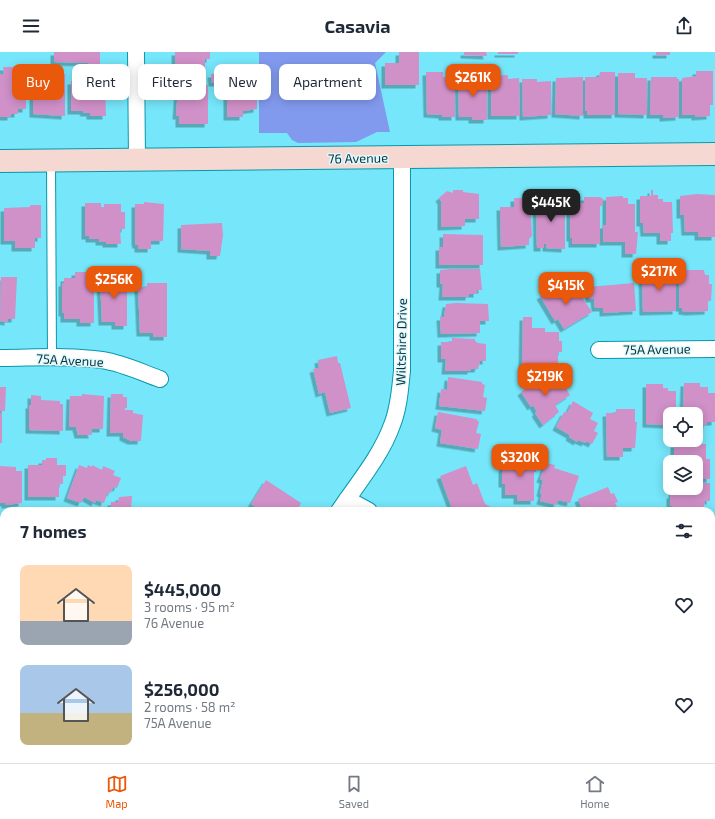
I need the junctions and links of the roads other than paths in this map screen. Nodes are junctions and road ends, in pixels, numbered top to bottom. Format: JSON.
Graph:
{"nodes":[{"id":1,"x":136,"y":52,"type":"edge"},
{"id":2,"x":715,"y":154,"type":"edge"},
{"id":3,"x":402,"y":158,"type":"junction"},
{"id":4,"x":137,"y":160,"type":"junction"},
{"id":5,"x":51,"y":161,"type":"junction"},
{"id":6,"x":0,"y":162,"type":"edge"},
{"id":7,"x":715,"y":349,"type":"edge"},
{"id":8,"x":599,"y":350,"type":"dead end"},
{"id":9,"x":0,"y":358,"type":"edge"},
{"id":10,"x":52,"y":358,"type":"junction"},
{"id":11,"x":160,"y":379,"type":"dead end"},
{"id":12,"x":343,"y":505,"type":"edge"}],
"edges":[{"from":1,"to":4,"type":"street"},
{"from":2,"to":3,"type":"street","name":"76 Avenue"},
{"from":3,"to":4,"type":"street","name":"76 Avenue"},
{"from":3,"to":12,"type":"street","name":"Wiltshire Drive"},
{"from":4,"to":5,"type":"street","name":"76 Avenue"},
{"from":5,"to":6,"type":"street","name":"76 Avenue"},
{"from":5,"to":10,"type":"lane"},
{"from":7,"to":8,"type":"street","name":"75A Avenue"},
{"from":9,"to":10,"type":"street","name":"75A Avenue"},
{"from":10,"to":11,"type":"street","name":"75A Avenue"}]}
